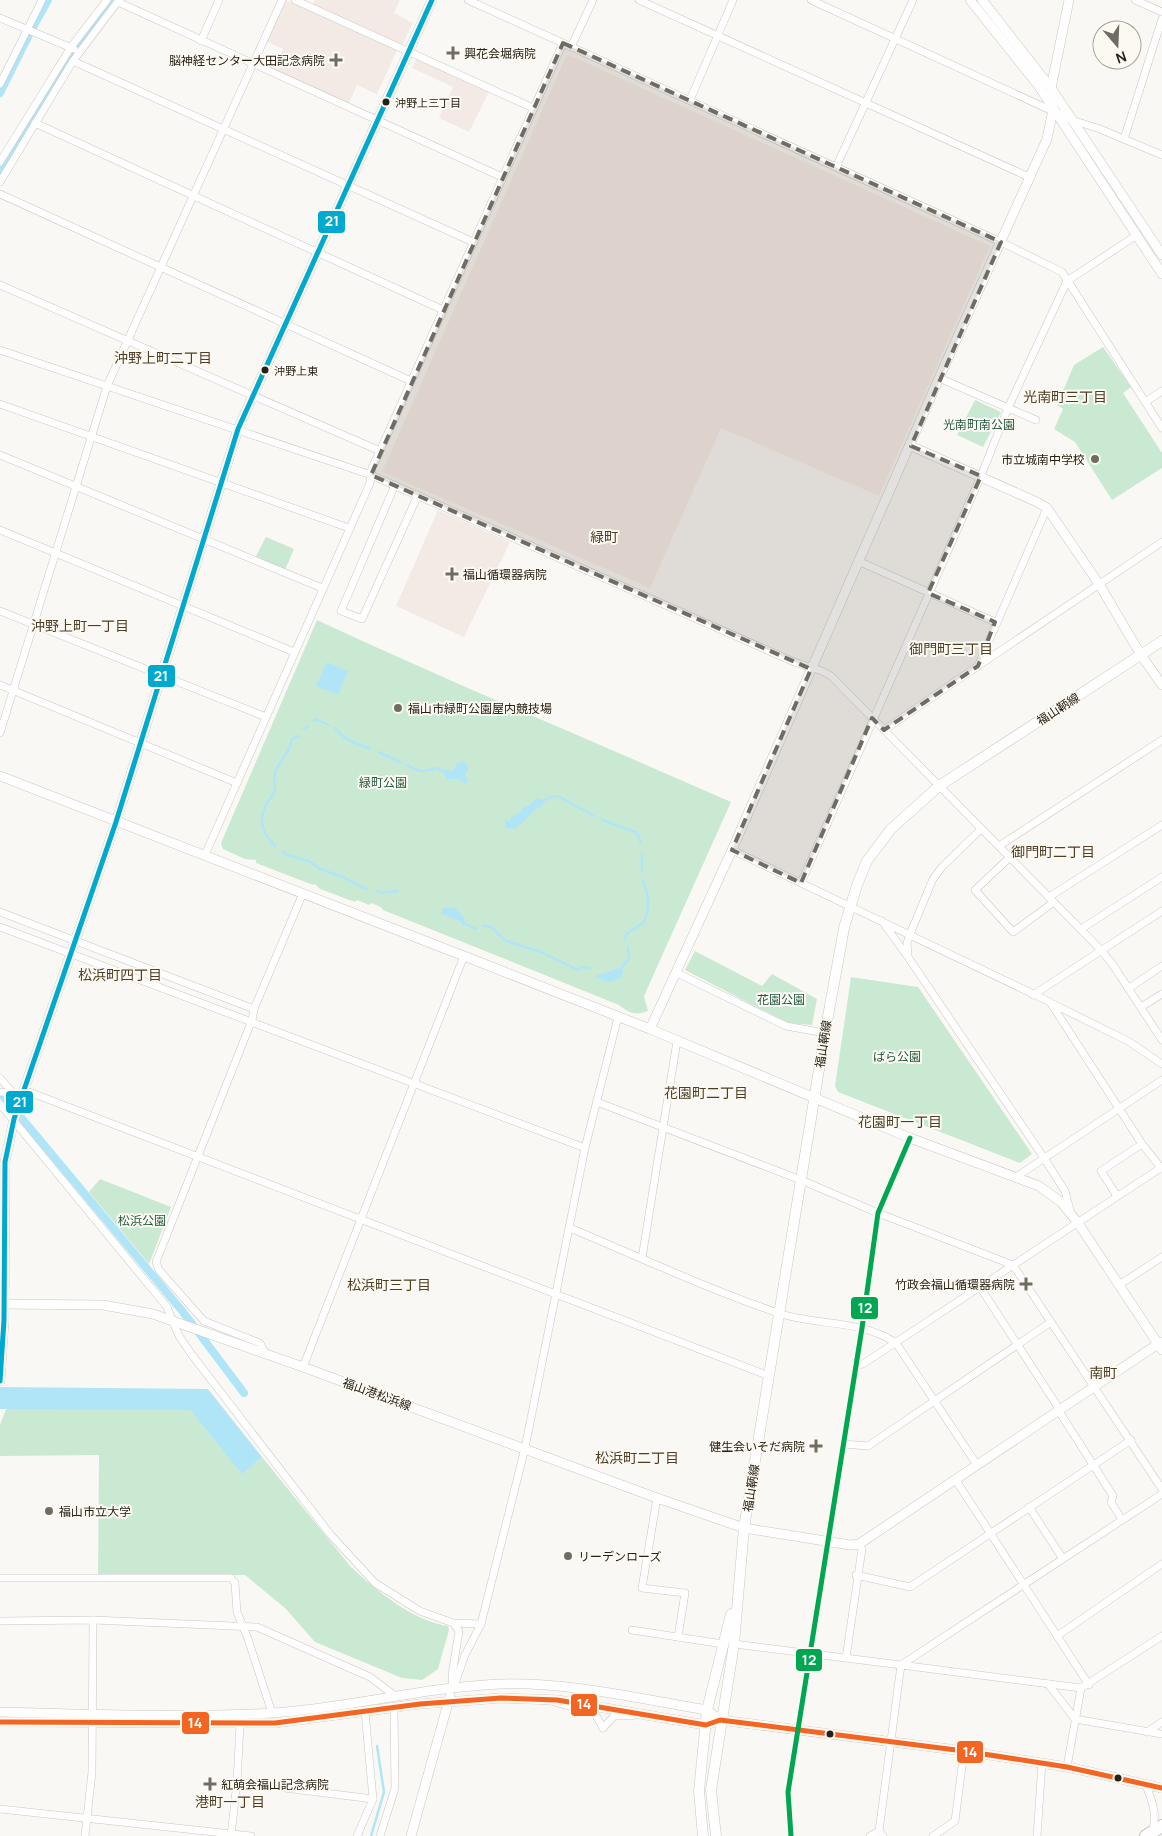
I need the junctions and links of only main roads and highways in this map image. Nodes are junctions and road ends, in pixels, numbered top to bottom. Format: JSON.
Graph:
{"nodes":[{"id":1,"x":1162,"y":641,"type":"edge"},
{"id":2,"x":736,"y":1596,"type":"junction"},
{"id":3,"x":704,"y":1836,"type":"edge"},
{"id":4,"x":716,"y":1836,"type":"edge"}],
"edges":[{"from":1,"to":2,"type":"main road","name":"福山鞆線"},
{"from":2,"to":3,"type":"main road","name":"福山鞆線"},
{"from":2,"to":4,"type":"main road","name":"福山鞆線"}]}
